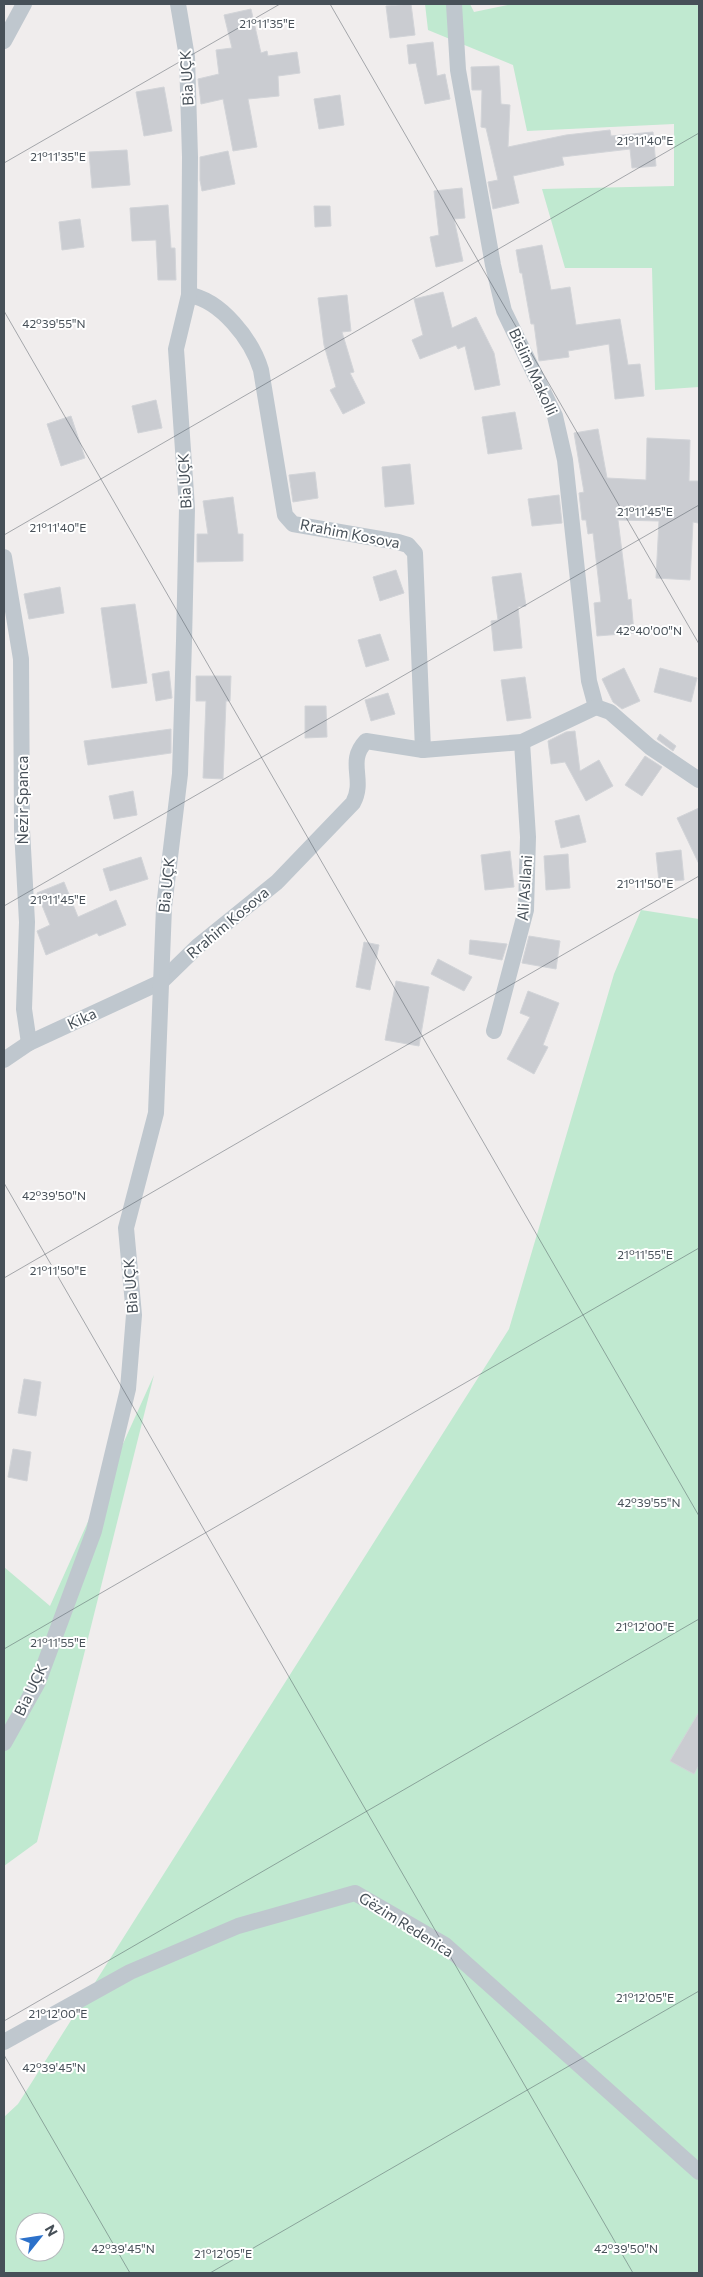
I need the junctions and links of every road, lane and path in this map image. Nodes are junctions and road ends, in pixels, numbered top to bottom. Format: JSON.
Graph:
{"nodes":[{"id":1,"x":24,"y":4,"type":"edge"},
{"id":2,"x":178,"y":4,"type":"edge"},
{"id":3,"x":454,"y":4,"type":"edge"},
{"id":4,"x":4,"y":41,"type":"edge"},
{"id":5,"x":189,"y":294,"type":"junction"},
{"id":6,"x":4,"y":557,"type":"edge"},
{"id":7,"x":596,"y":707,"type":"junction"},
{"id":8,"x":522,"y":742,"type":"junction"},
{"id":9,"x":423,"y":750,"type":"junction"},
{"id":10,"x":699,"y":780,"type":"edge"},
{"id":11,"x":161,"y":982,"type":"junction"},
{"id":12,"x":494,"y":1031,"type":"dead end"},
{"id":13,"x":29,"y":1043,"type":"junction"},
{"id":14,"x":4,"y":1060,"type":"edge"},
{"id":15,"x":4,"y":1743,"type":"edge"},
{"id":16,"x":4,"y":2042,"type":"edge"},
{"id":17,"x":699,"y":2172,"type":"edge"}],
"edges":[{"from":1,"to":4,"type":"street"},
{"from":2,"to":5,"type":"street","name":"Bia UÇK"},
{"from":3,"to":7,"type":"street","name":"Bislim Makolli"},
{"from":5,"to":9,"type":"street","name":"Rrahim Kosova"},
{"from":5,"to":11,"type":"street","name":"Bia UÇK"},
{"from":6,"to":13,"type":"street","name":"Nezir Spanca"},
{"from":7,"to":8,"type":"street","name":"Rrahim Kosova"},
{"from":7,"to":10,"type":"street"},
{"from":8,"to":9,"type":"street","name":"Rrahim Kosova"},
{"from":8,"to":12,"type":"street","name":"Ali Asllani"},
{"from":9,"to":11,"type":"street","name":"Rrahim Kosova"},
{"from":11,"to":13,"type":"street","name":"Kika"},
{"from":11,"to":15,"type":"street","name":"Bia UÇK"},
{"from":13,"to":14,"type":"street","name":"Kika"},
{"from":16,"to":17,"type":"street","name":"Gëzim Redenica"}]}
